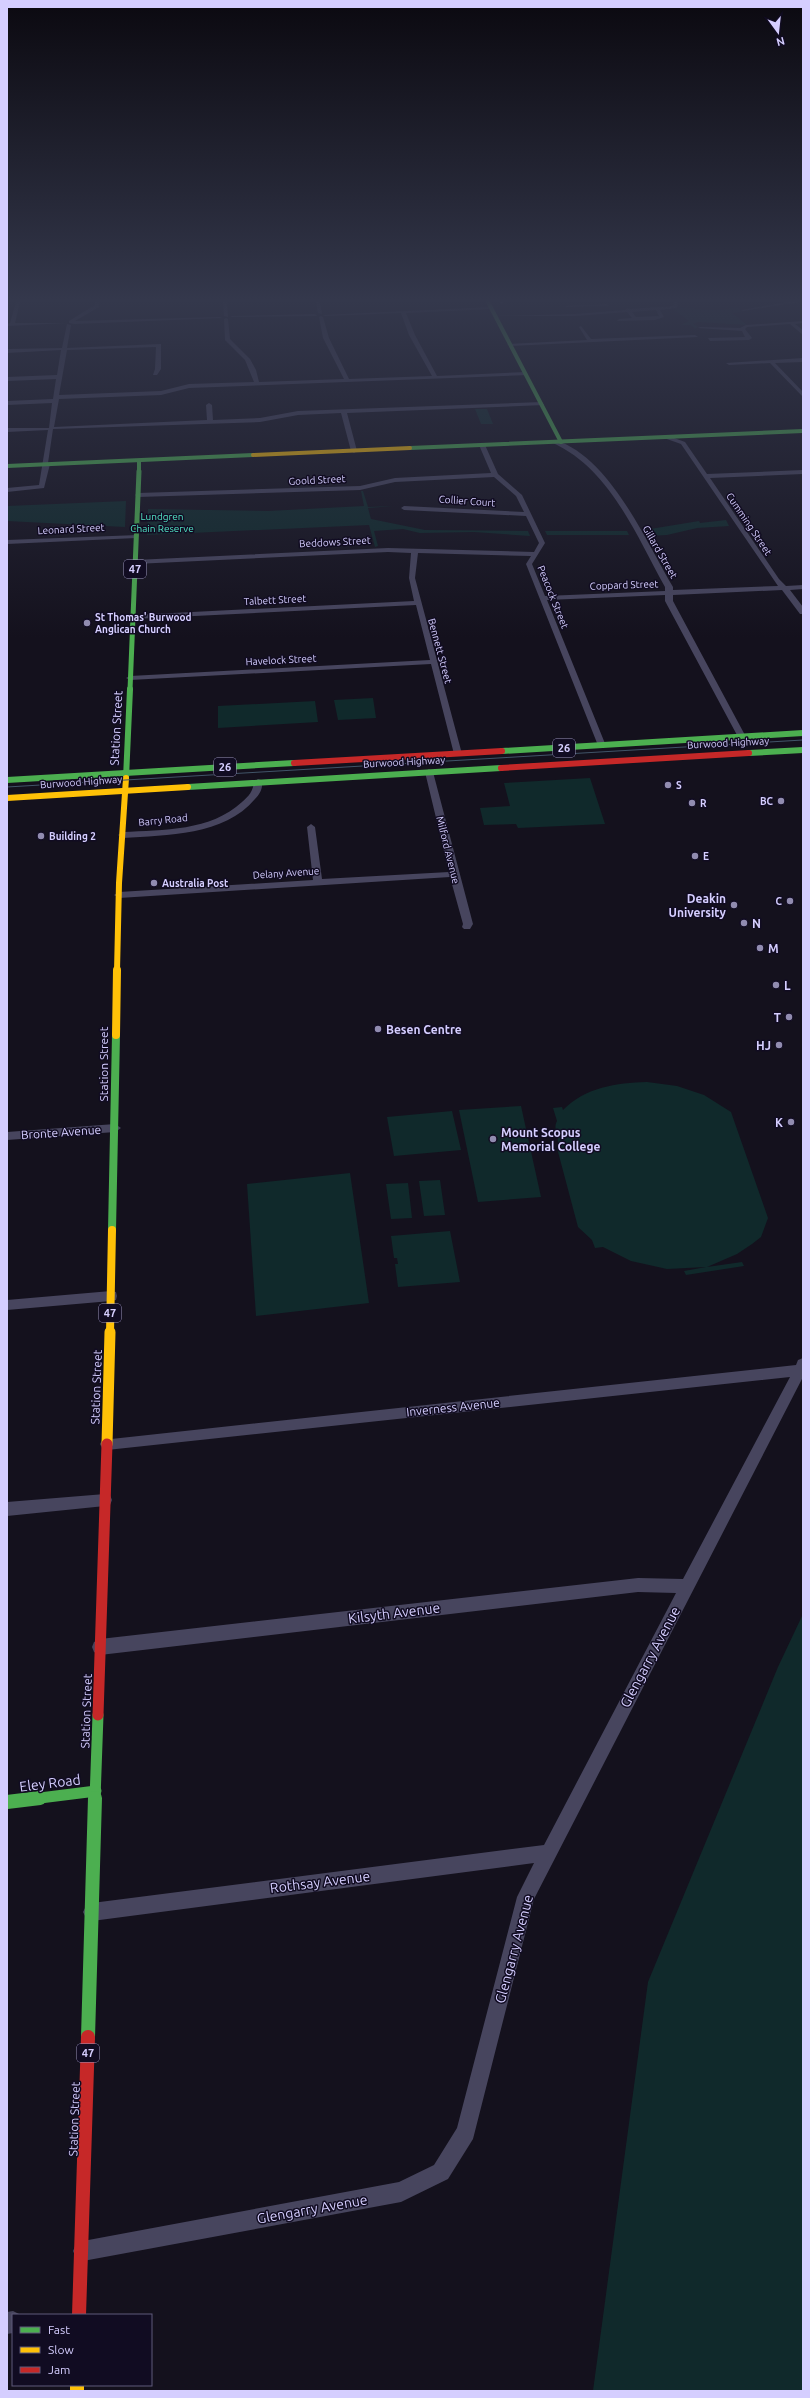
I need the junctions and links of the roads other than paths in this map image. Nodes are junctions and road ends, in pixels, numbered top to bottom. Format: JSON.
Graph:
{"nodes":[{"id":1,"x":53,"y":414,"type":"edge"},
{"id":2,"x":210,"y":414,"type":"edge"},
{"id":3,"x":293,"y":414,"type":"edge"},
{"id":4,"x":344,"y":414,"type":"edge"},
{"id":5,"x":547,"y":414,"type":"edge"},
{"id":6,"x":210,"y":422,"type":"junction"},
{"id":7,"x":553,"y":424,"type":"junction"},
{"id":8,"x":51,"y":428,"type":"junction"},
{"id":9,"x":7,"y":430,"type":"edge"},
{"id":10,"x":803,"y":431,"type":"edge"},
{"id":11,"x":692,"y":436,"type":"junction"},
{"id":12,"x":666,"y":437,"type":"junction"},
{"id":13,"x":596,"y":440,"type":"junction"},
{"id":14,"x":575,"y":441,"type":"junction"},
{"id":15,"x":558,"y":442,"type":"junction"},
{"id":16,"x":683,"y":443,"type":"junction"},
{"id":17,"x":523,"y":444,"type":"junction"},
{"id":18,"x":482,"y":445,"type":"junction"},
{"id":19,"x":354,"y":451,"type":"junction"},
{"id":20,"x":574,"y":451,"type":"junction"},
{"id":21,"x":139,"y":461,"type":"junction"},
{"id":22,"x":46,"y":464,"type":"junction"},
{"id":23,"x":7,"y":466,"type":"edge"},
{"id":24,"x":803,"y":472,"type":"edge"},
{"id":25,"x":495,"y":475,"type":"junction"},
{"id":26,"x":705,"y":476,"type":"junction"},
{"id":27,"x":7,"y":490,"type":"edge"},
{"id":28,"x":138,"y":495,"type":"junction"},
{"id":29,"x":404,"y":508,"type":"dead end"},
{"id":30,"x":528,"y":514,"type":"junction"},
{"id":31,"x":136,"y":536,"type":"junction"},
{"id":32,"x":7,"y":542,"type":"edge"},
{"id":33,"x":415,"y":551,"type":"junction"},
{"id":34,"x":535,"y":554,"type":"junction"},
{"id":35,"x":135,"y":562,"type":"junction"},
{"id":36,"x":803,"y":587,"type":"edge"},
{"id":37,"x":783,"y":588,"type":"junction"},
{"id":38,"x":669,"y":593,"type":"junction"},
{"id":39,"x":543,"y":598,"type":"junction"},
{"id":40,"x":418,"y":603,"type":"junction"},
{"id":41,"x":803,"y":612,"type":"edge"},
{"id":42,"x":133,"y":617,"type":"junction"},
{"id":43,"x":433,"y":662,"type":"junction"},
{"id":44,"x":130,"y":678,"type":"junction"},
{"id":45,"x":803,"y":733,"type":"edge"},
{"id":46,"x":742,"y":737,"type":"junction"},
{"id":47,"x":602,"y":746,"type":"junction"},
{"id":48,"x":803,"y":750,"type":"edge"},
{"id":49,"x":458,"y":754,"type":"junction"},
{"id":50,"x":343,"y":761,"type":"junction"},
{"id":51,"x":429,"y":772,"type":"junction"},
{"id":52,"x":126,"y":773,"type":"junction"},
{"id":53,"x":356,"y":776,"type":"junction"},
{"id":54,"x":7,"y":780,"type":"edge"},
{"id":55,"x":258,"y":782,"type":"junction"},
{"id":56,"x":125,"y":790,"type":"junction"},
{"id":57,"x":7,"y":798,"type":"edge"},
{"id":58,"x":311,"y":826,"type":"dead end"},
{"id":59,"x":123,"y":835,"type":"junction"},
{"id":60,"x":454,"y":874,"type":"junction"},
{"id":61,"x":318,"y":882,"type":"junction"},
{"id":62,"x":119,"y":895,"type":"junction"},
{"id":63,"x":467,"y":927,"type":"dead end"},
{"id":64,"x":115,"y":1128,"type":"junction"},
{"id":65,"x":7,"y":1136,"type":"edge"},
{"id":66,"x":110,"y":1296,"type":"junction"},
{"id":67,"x":7,"y":1305,"type":"edge"},
{"id":68,"x":801,"y":1367,"type":"edge"},
{"id":69,"x":107,"y":1444,"type":"junction"},
{"id":70,"x":105,"y":1500,"type":"junction"},
{"id":71,"x":7,"y":1510,"type":"edge"},
{"id":72,"x":688,"y":1586,"type":"junction"},
{"id":73,"x":100,"y":1647,"type":"junction"},
{"id":74,"x":96,"y":1791,"type":"junction"},
{"id":75,"x":7,"y":1802,"type":"edge"},
{"id":76,"x":548,"y":1853,"type":"junction"},
{"id":77,"x":92,"y":1912,"type":"junction"},
{"id":78,"x":82,"y":2251,"type":"junction"},
{"id":79,"x":79,"y":2313,"type":"edge"},
{"id":80,"x":68,"y":2314,"type":"edge"}],
"edges":[{"from":1,"to":8,"type":"street"},
{"from":2,"to":6,"type":"street"},
{"from":3,"to":6,"type":"street"},
{"from":4,"to":19,"type":"street"},
{"from":5,"to":7,"type":"main road"},
{"from":6,"to":8,"type":"street"},
{"from":7,"to":13,"type":"main road"},
{"from":7,"to":15,"type":"main road"},
{"from":7,"to":17,"type":"main road"},
{"from":8,"to":9,"type":"street"},
{"from":8,"to":22,"type":"street"},
{"from":10,"to":11,"type":"main road"},
{"from":11,"to":12,"type":"main road"},
{"from":11,"to":16,"type":"street"},
{"from":12,"to":13,"type":"main road"},
{"from":12,"to":16,"type":"street"},
{"from":13,"to":14,"type":"main road"},
{"from":14,"to":15,"type":"main road"},
{"from":14,"to":20,"type":"street"},
{"from":15,"to":17,"type":"main road"},
{"from":15,"to":20,"type":"street","name":"Gillard Street"},
{"from":16,"to":26,"type":"street","name":"Cumming Street"},
{"from":17,"to":18,"type":"main road"},
{"from":18,"to":19,"type":"main road"},
{"from":18,"to":25,"type":"street","name":"Peacock Street"},
{"from":19,"to":21,"type":"main road"},
{"from":20,"to":38,"type":"street","name":"Gillard Street"},
{"from":21,"to":22,"type":"main road"},
{"from":21,"to":28,"type":"main road","name":"Station Street","number":"47"},
{"from":22,"to":23,"type":"main road"},
{"from":22,"to":27,"type":"street"},
{"from":24,"to":26,"type":"street"},
{"from":25,"to":28,"type":"street","name":"Goold Street"},
{"from":25,"to":30,"type":"street","name":"Peacock Street"},
{"from":26,"to":37,"type":"street","name":"Cumming Street"},
{"from":28,"to":31,"type":"main road","name":"Station Street","number":"47"},
{"from":29,"to":30,"type":"street","name":"Collier Court"},
{"from":30,"to":34,"type":"street","name":"Peacock Street"},
{"from":31,"to":32,"type":"street","name":"Leonard Street"},
{"from":31,"to":35,"type":"main road","name":"Station Street","number":"47"},
{"from":33,"to":34,"type":"street","name":"Beddows Street"},
{"from":33,"to":35,"type":"street","name":"Beddows Street"},
{"from":33,"to":40,"type":"street","name":"Bennett Street"},
{"from":34,"to":39,"type":"street","name":"Peacock Street"},
{"from":35,"to":42,"type":"main road","name":"Station Street","number":"47"},
{"from":36,"to":37,"type":"street","name":"Coppard Street"},
{"from":37,"to":38,"type":"street","name":"Coppard Street"},
{"from":37,"to":41,"type":"street","name":"Cumming Street"},
{"from":38,"to":39,"type":"street","name":"Coppard Street"},
{"from":38,"to":46,"type":"street","name":"Gillard Street"},
{"from":39,"to":47,"type":"street","name":"Peacock Street"},
{"from":40,"to":42,"type":"street","name":"Talbett Street"},
{"from":40,"to":43,"type":"street","name":"Bennett Street"},
{"from":42,"to":44,"type":"main road","name":"Station Street","number":"47"},
{"from":43,"to":44,"type":"street","name":"Havelock Street"},
{"from":43,"to":49,"type":"street","name":"Bennett Street"},
{"from":44,"to":52,"type":"main road","name":"Station Street","number":"47"},
{"from":45,"to":46,"type":"main road","name":"Burwood Highway","number":"26"},
{"from":46,"to":47,"type":"main road","name":"Burwood Highway","number":"26"},
{"from":47,"to":49,"type":"main road","name":"Burwood Highway","number":"26"},
{"from":48,"to":51,"type":"main road","name":"Burwood Highway","number":"26"},
{"from":49,"to":50,"type":"main road","name":"Burwood Highway","number":"26"},
{"from":50,"to":52,"type":"main road","name":"Burwood Highway","number":"26"},
{"from":50,"to":53,"type":"main road"},
{"from":51,"to":53,"type":"main road","name":"Burwood Highway","number":"26"},
{"from":51,"to":60,"type":"street","name":"Milford Avenue"},
{"from":52,"to":54,"type":"main road","name":"Burwood Highway","number":"26"},
{"from":52,"to":56,"type":"main road","name":"Station Street","number":"47"},
{"from":53,"to":55,"type":"main road","name":"Burwood Highway","number":"26"},
{"from":55,"to":56,"type":"main road","name":"Burwood Highway","number":"26"},
{"from":55,"to":59,"type":"street","name":"Barry Road"},
{"from":56,"to":57,"type":"main road","name":"Burwood Highway","number":"26"},
{"from":56,"to":59,"type":"main road","name":"Station Street","number":"47"},
{"from":58,"to":61,"type":"street"},
{"from":59,"to":62,"type":"main road","name":"Station Street","number":"47"},
{"from":60,"to":61,"type":"street","name":"Delany Avenue"},
{"from":60,"to":63,"type":"street","name":"Milford Avenue"},
{"from":61,"to":62,"type":"street","name":"Delany Avenue"},
{"from":62,"to":64,"type":"main road","name":"Station Street","number":"47"},
{"from":64,"to":65,"type":"street","name":"Bronte Avenue"},
{"from":64,"to":66,"type":"main road","name":"Station Street","number":"47"},
{"from":66,"to":67,"type":"street"},
{"from":66,"to":69,"type":"main road","name":"Station Street","number":"47"},
{"from":68,"to":69,"type":"street","name":"Inverness Avenue"},
{"from":68,"to":72,"type":"street","name":"Glengarry Avenue"},
{"from":69,"to":70,"type":"main road","name":"Station Street","number":"47"},
{"from":70,"to":71,"type":"street"},
{"from":70,"to":73,"type":"main road","name":"Station Street","number":"47"},
{"from":72,"to":73,"type":"street","name":"Kilsyth Avenue"},
{"from":72,"to":76,"type":"street","name":"Glengarry Avenue"},
{"from":73,"to":74,"type":"main road","name":"Station Street","number":"47"},
{"from":74,"to":75,"type":"main road","name":"Eley Road"},
{"from":74,"to":77,"type":"main road","name":"Station Street","number":"47"},
{"from":76,"to":77,"type":"street","name":"Rothsay Avenue"},
{"from":76,"to":78,"type":"street","name":"Glengarry Avenue"},
{"from":77,"to":78,"type":"main road","name":"Station Street","number":"47"},
{"from":78,"to":79,"type":"main road","name":"Station Street","number":"47"},
{"from":79,"to":80,"type":"street"}]}
